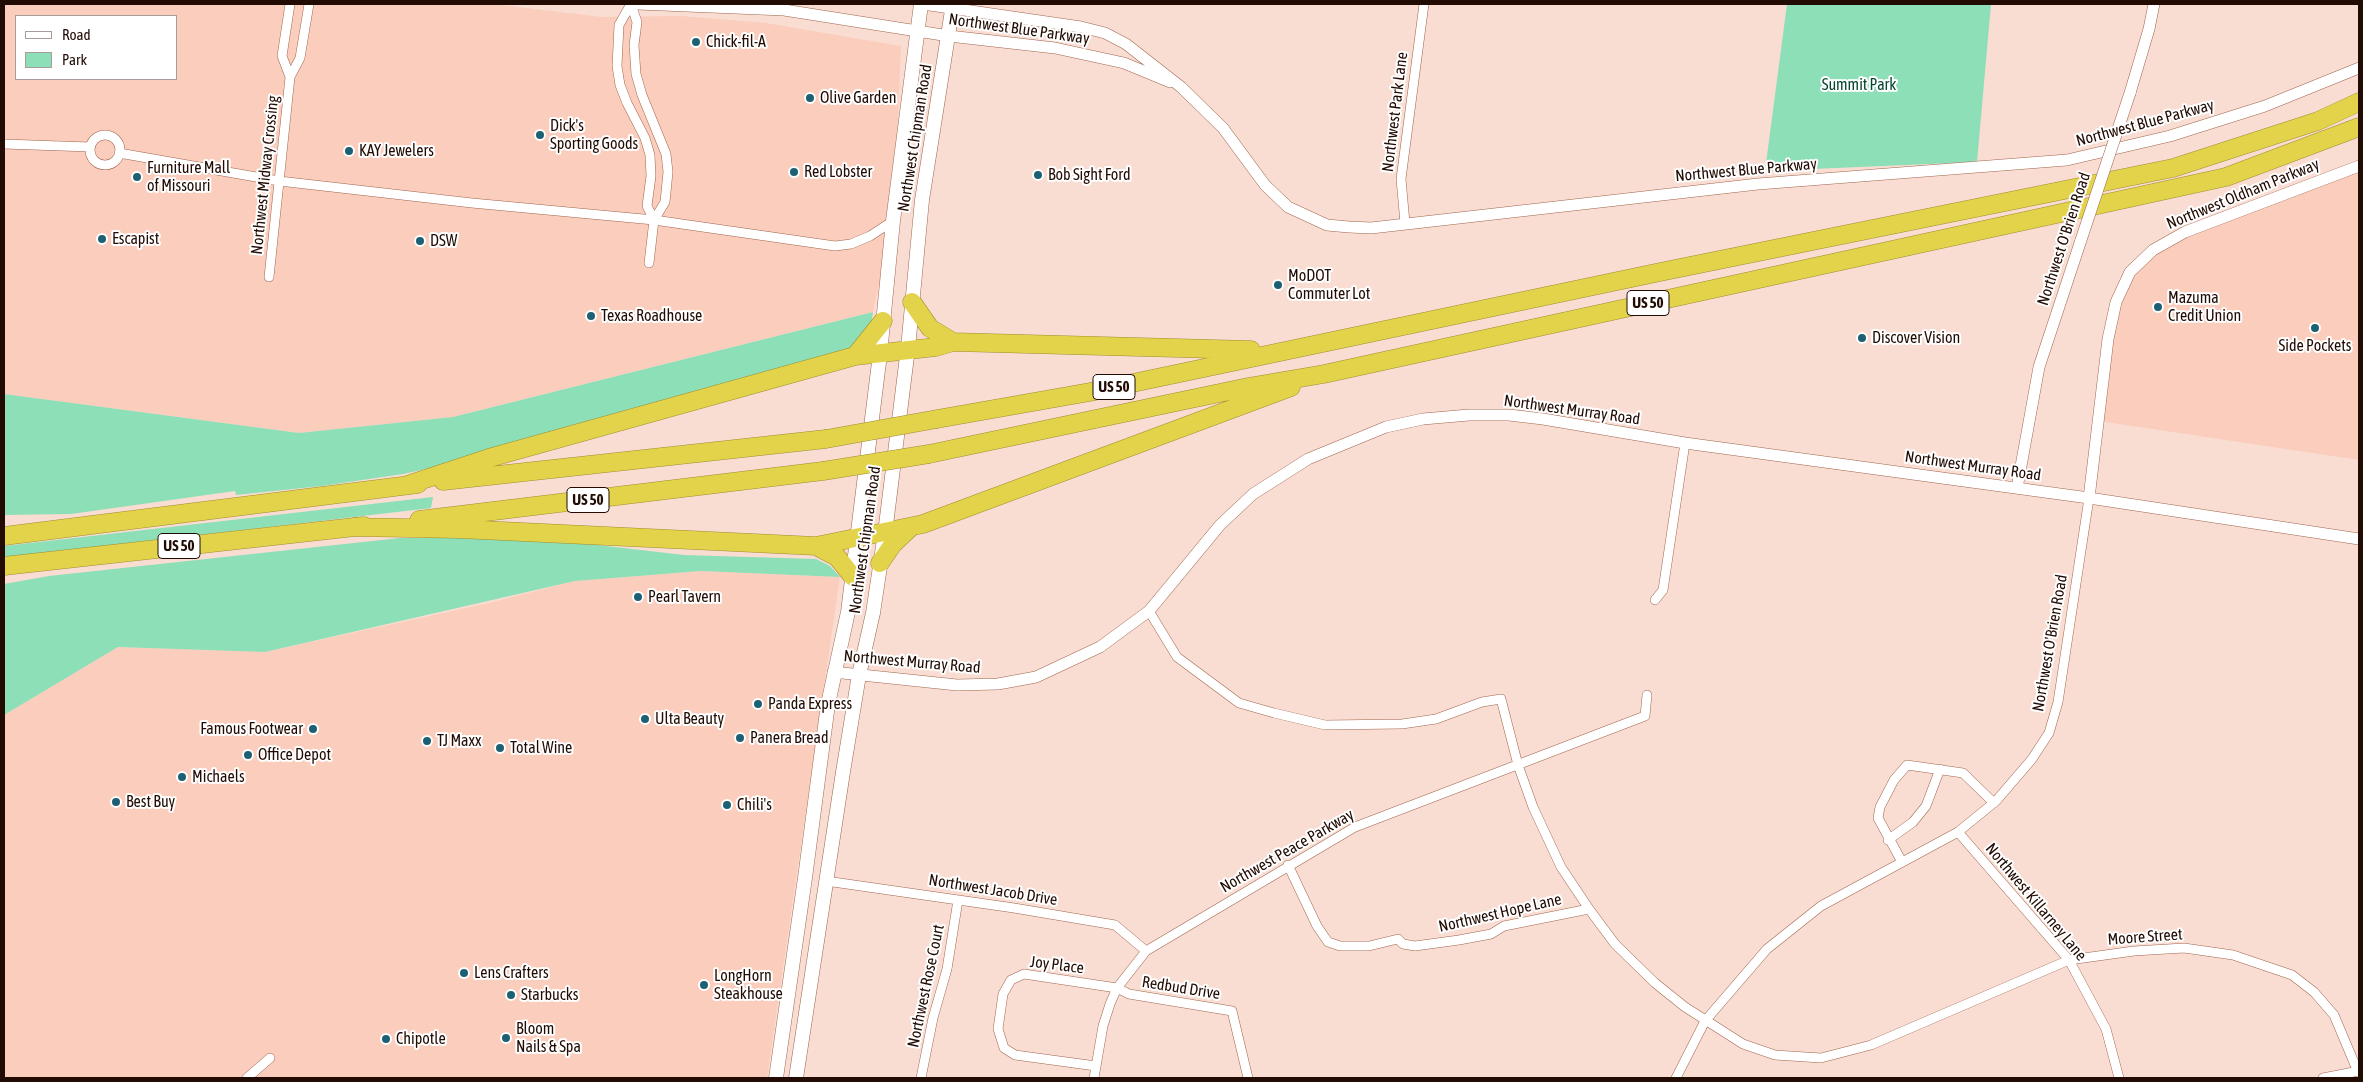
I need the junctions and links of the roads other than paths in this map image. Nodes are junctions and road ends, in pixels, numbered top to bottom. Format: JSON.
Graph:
{"nodes":[{"id":1,"x":290,"y":4,"type":"edge"},
{"id":2,"x":309,"y":4,"type":"edge"},
{"id":3,"x":631,"y":4,"type":"edge"},
{"id":4,"x":638,"y":4,"type":"edge"},
{"id":5,"x":922,"y":4,"type":"edge"},
{"id":6,"x":1424,"y":4,"type":"edge"},
{"id":7,"x":2154,"y":4,"type":"edge"},
{"id":8,"x":953,"y":6,"type":"edge"},
{"id":9,"x":918,"y":31,"type":"junction"},
{"id":10,"x":948,"y":36,"type":"junction"},
{"id":11,"x":2359,"y":68,"type":"edge"},
{"id":12,"x":290,"y":77,"type":"junction"},
{"id":13,"x":1182,"y":87,"type":"junction"},
{"id":14,"x":2359,"y":102,"type":"edge"},
{"id":15,"x":2359,"y":127,"type":"edge"},
{"id":16,"x":4,"y":144,"type":"edge"},
{"id":17,"x":90,"y":147,"type":"junction"},
{"id":18,"x":119,"y":153,"type":"junction"},
{"id":19,"x":2359,"y":166,"type":"edge"},
{"id":20,"x":279,"y":181,"type":"junction"},
{"id":21,"x":654,"y":220,"type":"junction"},
{"id":22,"x":893,"y":222,"type":"junction"},
{"id":23,"x":1405,"y":223,"type":"junction"},
{"id":24,"x":2143,"y":260,"type":"joint"},
{"id":25,"x":649,"y":263,"type":"dead end"},
{"id":26,"x":269,"y":277,"type":"dead end"},
{"id":27,"x":912,"y":302,"type":"junction"},
{"id":28,"x":883,"y":321,"type":"junction"},
{"id":29,"x":953,"y":342,"type":"junction"},
{"id":30,"x":908,"y":348,"type":"junction"},
{"id":31,"x":1290,"y":350,"type":"junction"},
{"id":32,"x":880,"y":354,"type":"junction"},
{"id":33,"x":855,"y":356,"type":"junction"},
{"id":34,"x":1324,"y":374,"type":"junction"},
{"id":35,"x":1685,"y":443,"type":"junction"},
{"id":36,"x":407,"y":486,"type":"junction"},
{"id":37,"x":2017,"y":488,"type":"junction"},
{"id":38,"x":2090,"y":498,"type":"junction"},
{"id":39,"x":4,"y":526,"type":"edge"},
{"id":40,"x":912,"y":526,"type":"junction"},
{"id":41,"x":353,"y":527,"type":"junction"},
{"id":42,"x":36,"y":532,"type":"junction"},
{"id":43,"x":885,"y":533,"type":"junction"},
{"id":44,"x":4,"y":536,"type":"edge"},
{"id":45,"x":857,"y":538,"type":"junction"},
{"id":46,"x":2359,"y":538,"type":"edge"},
{"id":47,"x":816,"y":546,"type":"junction"},
{"id":48,"x":880,"y":563,"type":"junction"},
{"id":49,"x":4,"y":566,"type":"edge"},
{"id":50,"x":853,"y":577,"type":"junction"},
{"id":51,"x":1654,"y":600,"type":"dead end"},
{"id":52,"x":1149,"y":611,"type":"junction"},
{"id":53,"x":833,"y":672,"type":"junction"},
{"id":54,"x":859,"y":675,"type":"junction"},
{"id":55,"x":1647,"y":695,"type":"dead end"},
{"id":56,"x":1518,"y":765,"type":"junction"},
{"id":57,"x":1940,"y":769,"type":"junction"},
{"id":58,"x":1994,"y":803,"type":"junction"},
{"id":59,"x":1958,"y":832,"type":"junction"},
{"id":60,"x":1888,"y":840,"type":"junction"},
{"id":61,"x":810,"y":841,"type":"junction"},
{"id":62,"x":1902,"y":862,"type":"junction"},
{"id":63,"x":1288,"y":866,"type":"junction"},
{"id":64,"x":826,"y":881,"type":"junction"},
{"id":65,"x":958,"y":900,"type":"junction"},
{"id":66,"x":1589,"y":909,"type":"junction"},
{"id":67,"x":1146,"y":951,"type":"junction"},
{"id":68,"x":2069,"y":960,"type":"junction"},
{"id":69,"x":1117,"y":988,"type":"junction"},
{"id":70,"x":1705,"y":1021,"type":"junction"},
{"id":71,"x":270,"y":1058,"type":"dead end"},
{"id":72,"x":1096,"y":1066,"type":"junction"},
{"id":73,"x":2359,"y":1072,"type":"edge"},
{"id":74,"x":247,"y":1078,"type":"edge"},
{"id":75,"x":776,"y":1078,"type":"edge"},
{"id":76,"x":796,"y":1078,"type":"edge"},
{"id":77,"x":921,"y":1078,"type":"edge"},
{"id":78,"x":1094,"y":1078,"type":"edge"},
{"id":79,"x":1248,"y":1078,"type":"edge"},
{"id":80,"x":1676,"y":1078,"type":"edge"},
{"id":81,"x":2119,"y":1078,"type":"edge"},
{"id":82,"x":2323,"y":1078,"type":"edge"}],
"edges":[{"from":1,"to":12,"type":"street","name":"Northwest Midway Crossing"},
{"from":2,"to":12,"type":"street","name":"Northwest Midway Crossing"},
{"from":3,"to":21,"type":"street"},
{"from":3,"to":21,"type":"street"},
{"from":4,"to":9,"type":"street","name":"Northwest Blue Parkway"},
{"from":5,"to":8,"type":"street","name":"Northwest Blue Parkway"},
{"from":5,"to":9,"type":"main road","name":"Northwest Chipman Road"},
{"from":6,"to":23,"type":"street","name":"Northwest Park Lane"},
{"from":7,"to":37,"type":"street","name":"Northwest O'Brien Road","bridge":true},
{"from":8,"to":10,"type":"main road","name":"Northwest Chipman Road"},
{"from":8,"to":13,"type":"street","name":"Northwest Blue Parkway"},
{"from":9,"to":10,"type":"street","name":"Northwest Blue Parkway"},
{"from":9,"to":22,"type":"main road","name":"Northwest Chipman Road"},
{"from":10,"to":13,"type":"street","name":"Northwest Blue Parkway"},
{"from":10,"to":27,"type":"main road","name":"Northwest Chipman Road"},
{"from":11,"to":23,"type":"street","name":"Northwest Blue Parkway"},
{"from":12,"to":20,"type":"street","name":"Northwest Midway Crossing"},
{"from":13,"to":23,"type":"street","name":"Northwest Blue Parkway"},
{"from":14,"to":31,"type":"highway","number":"US 50"},
{"from":15,"to":34,"type":"highway","number":"US 50"},
{"from":16,"to":17,"type":"street"},
{"from":17,"to":18,"type":"street"},
{"from":17,"to":18,"type":"street"},
{"from":18,"to":20,"type":"street"},
{"from":19,"to":24,"type":"street","name":"Northwest Oldham Parkway"},
{"from":20,"to":21,"type":"street"},
{"from":20,"to":26,"type":"street","name":"Northwest Midway Crossing"},
{"from":21,"to":22,"type":"street"},
{"from":21,"to":25,"type":"street"},
{"from":22,"to":28,"type":"main road","name":"Northwest Chipman Road"},
{"from":24,"to":38,"type":"street","name":"Northwest O'Brien Road"},
{"from":27,"to":29,"type":"highway"},
{"from":27,"to":30,"type":"main road","name":"Northwest Chipman Road"},
{"from":28,"to":32,"type":"main road","name":"Northwest Chipman Road"},
{"from":28,"to":33,"type":"highway"},
{"from":29,"to":30,"type":"highway"},
{"from":29,"to":31,"type":"highway"},
{"from":30,"to":32,"type":"highway"},
{"from":30,"to":43,"type":"main road","name":"Northwest Chipman Road"},
{"from":31,"to":36,"type":"highway","number":"US 50","bridge":true},
{"from":32,"to":33,"type":"highway"},
{"from":32,"to":45,"type":"main road","name":"Northwest Chipman Road"},
{"from":33,"to":36,"type":"highway"},
{"from":34,"to":40,"type":"highway"},
{"from":34,"to":41,"type":"highway","number":"US 50","bridge":true},
{"from":35,"to":37,"type":"street","name":"Northwest Murray Road"},
{"from":35,"to":51,"type":"street"},
{"from":35,"to":52,"type":"street","name":"Northwest Murray Road"},
{"from":36,"to":42,"type":"highway","number":"US 50"},
{"from":37,"to":38,"type":"street","name":"Northwest Murray Road"},
{"from":38,"to":46,"type":"street","name":"Northwest Murray Road"},
{"from":38,"to":58,"type":"street","name":"Northwest O'Brien Road"},
{"from":39,"to":42,"type":"highway"},
{"from":40,"to":43,"type":"highway"},
{"from":40,"to":48,"type":"highway"},
{"from":41,"to":47,"type":"highway"},
{"from":41,"to":49,"type":"highway","number":"US 50"},
{"from":42,"to":44,"type":"highway","number":"US 50"},
{"from":43,"to":45,"type":"highway"},
{"from":43,"to":48,"type":"main road","name":"Northwest Chipman Road"},
{"from":45,"to":47,"type":"highway"},
{"from":45,"to":50,"type":"main road","name":"Northwest Chipman Road"},
{"from":47,"to":50,"type":"highway"},
{"from":48,"to":54,"type":"main road","name":"Northwest Chipman Road"},
{"from":50,"to":53,"type":"main road","name":"Northwest Chipman Road"},
{"from":52,"to":54,"type":"street","name":"Northwest Murray Road"},
{"from":52,"to":56,"type":"street","name":"Moore Street"},
{"from":53,"to":54,"type":"street","name":"Northwest Murray Road"},
{"from":53,"to":61,"type":"main road","name":"Northwest Chipman Road"},
{"from":54,"to":64,"type":"main road","name":"Northwest Chipman Road"},
{"from":55,"to":56,"type":"street","name":"Northwest Peace Parkway"},
{"from":56,"to":63,"type":"street","name":"Northwest Peace Parkway"},
{"from":56,"to":66,"type":"street","name":"Moore Street"},
{"from":57,"to":58,"type":"street"},
{"from":57,"to":60,"type":"street"},
{"from":57,"to":60,"type":"street"},
{"from":58,"to":59,"type":"street","name":"Northwest O'Brien Road"},
{"from":59,"to":62,"type":"street","name":"Northwest O'Brien Road"},
{"from":59,"to":68,"type":"street","name":"Northwest Killarney Lane"},
{"from":60,"to":62,"type":"street"},
{"from":61,"to":64,"type":"main road"},
{"from":61,"to":75,"type":"main road","name":"Northwest Chipman Road"},
{"from":62,"to":70,"type":"street","name":"Northwest O'Brien Road"},
{"from":63,"to":66,"type":"street","name":"Northwest Hope Lane"},
{"from":63,"to":67,"type":"street","name":"Northwest Peace Parkway"},
{"from":64,"to":65,"type":"street","name":"Northwest Jacob Drive"},
{"from":64,"to":76,"type":"main road","name":"Northwest Chipman Road"},
{"from":65,"to":67,"type":"street","name":"Northwest Jacob Drive"},
{"from":65,"to":77,"type":"street","name":"Northwest Rose Court"},
{"from":66,"to":70,"type":"street","name":"Moore Street"},
{"from":67,"to":69,"type":"street","name":"Northwest Peace Parkway"},
{"from":68,"to":70,"type":"street","name":"Moore Street"},
{"from":68,"to":73,"type":"street","name":"Moore Street"},
{"from":68,"to":81,"type":"street","name":"Northwest Killarney Lane"},
{"from":69,"to":72,"type":"street","name":"Northwest Peace Parkway"},
{"from":69,"to":72,"type":"street","name":"Joy Place"},
{"from":69,"to":79,"type":"street","name":"Redbud Drive"},
{"from":70,"to":80,"type":"street","name":"Northwest O'Brien Road"},
{"from":71,"to":74,"type":"street"},
{"from":72,"to":78,"type":"street","name":"Northwest Peace Parkway"},
{"from":73,"to":82,"type":"street"}]}
